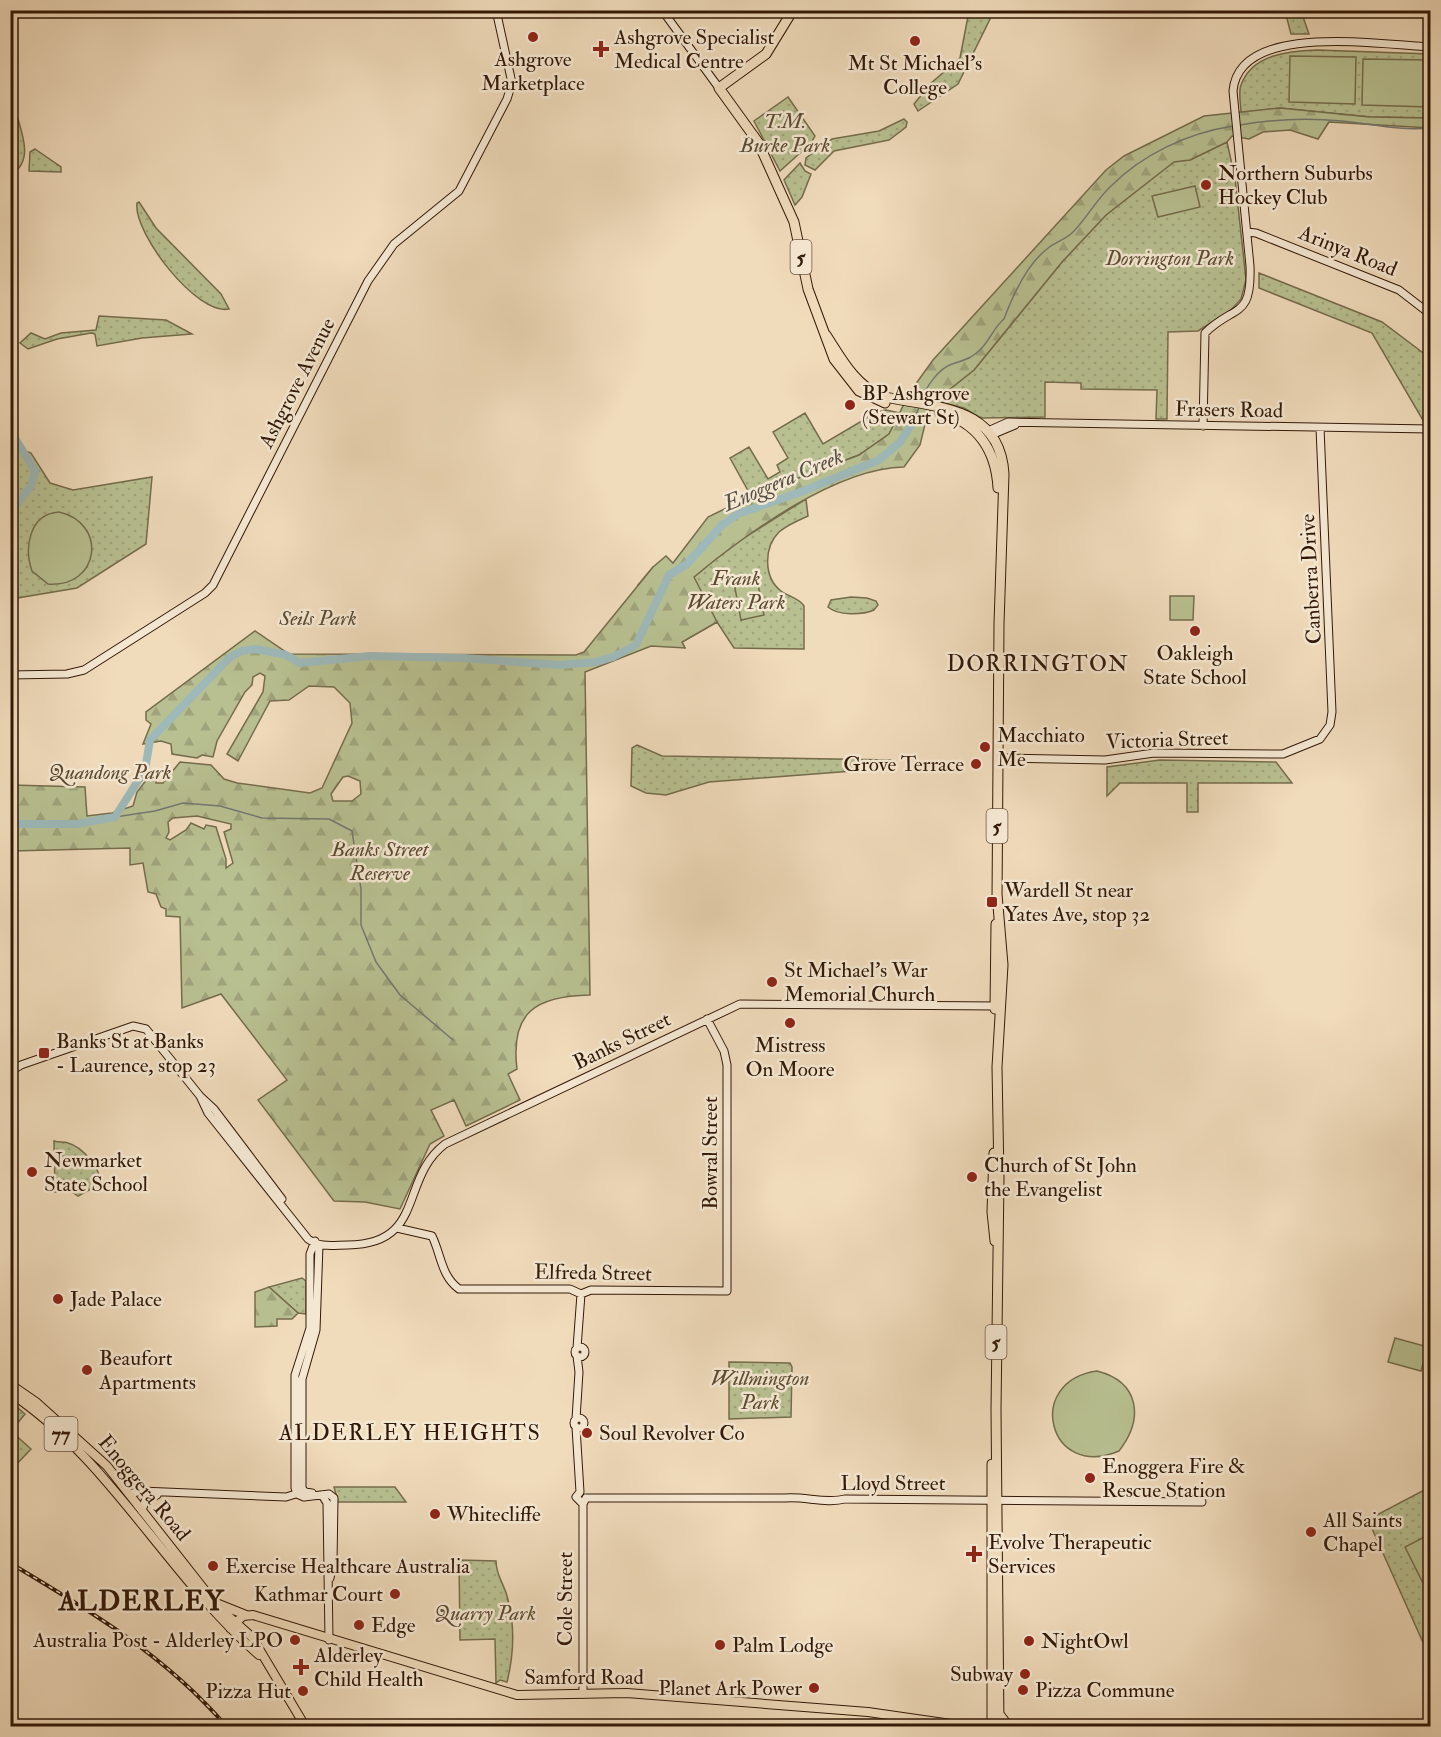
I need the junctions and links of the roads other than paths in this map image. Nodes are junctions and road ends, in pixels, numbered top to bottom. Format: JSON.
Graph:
{"nodes":[{"id":1,"x":496,"y":10,"type":"edge"},
{"id":2,"x":662,"y":10,"type":"edge"},
{"id":3,"x":793,"y":10,"type":"edge"},
{"id":4,"x":1431,"y":47,"type":"edge"},
{"id":5,"x":719,"y":88,"type":"junction"},
{"id":6,"x":1247,"y":232,"type":"junction"},
{"id":7,"x":1431,"y":314,"type":"edge"},
{"id":8,"x":938,"y":410,"type":"junction"},
{"id":9,"x":973,"y":418,"type":"junction"},
{"id":10,"x":1012,"y":424,"type":"junction"},
{"id":11,"x":1203,"y":426,"type":"junction"},
{"id":12,"x":1320,"y":428,"type":"junction"},
{"id":13,"x":1431,"y":429,"type":"edge"},
{"id":14,"x":987,"y":435,"type":"junction"},
{"id":15,"x":999,"y":451,"type":"junction"},
{"id":16,"x":1001,"y":505,"type":"junction"},
{"id":17,"x":10,"y":675,"type":"edge"},
{"id":18,"x":1328,"y":728,"type":"joint"},
{"id":19,"x":998,"y":758,"type":"junction"},
{"id":20,"x":998,"y":1003,"type":"junction"},
{"id":21,"x":707,"y":1019,"type":"junction"},
{"id":22,"x":10,"y":1072,"type":"edge"},
{"id":23,"x":397,"y":1228,"type":"junction"},
{"id":24,"x":316,"y":1242,"type":"junction"},
{"id":25,"x":728,"y":1291,"type":"joint"},
{"id":26,"x":581,"y":1294,"type":"junction"},
{"id":27,"x":10,"y":1384,"type":"edge"},
{"id":28,"x":10,"y":1393,"type":"edge"},
{"id":29,"x":115,"y":1476,"type":"junction"},
{"id":30,"x":106,"y":1482,"type":"junction"},
{"id":31,"x":302,"y":1493,"type":"junction"},
{"id":32,"x":150,"y":1495,"type":"junction"},
{"id":33,"x":131,"y":1497,"type":"junction"},
{"id":34,"x":995,"y":1500,"type":"junction"},
{"id":35,"x":584,"y":1501,"type":"junction"},
{"id":36,"x":1202,"y":1502,"type":"dead end"},
{"id":37,"x":126,"y":1505,"type":"junction"},
{"id":38,"x":142,"y":1511,"type":"junction"},
{"id":39,"x":237,"y":1622,"type":"junction"},
{"id":40,"x":329,"y":1640,"type":"junction"},
{"id":41,"x":583,"y":1694,"type":"junction"},
{"id":42,"x":999,"y":1714,"type":"junction"},
{"id":43,"x":911,"y":1718,"type":"junction"},
{"id":44,"x":305,"y":1726,"type":"edge"},
{"id":45,"x":930,"y":1726,"type":"edge"},
{"id":46,"x":965,"y":1726,"type":"edge"},
{"id":47,"x":992,"y":1726,"type":"edge"},
{"id":48,"x":999,"y":1726,"type":"edge"},
{"id":49,"x":1008,"y":1726,"type":"edge"}],
"edges":[{"from":1,"to":17,"type":"street","name":"Ashgrove Avenue"},
{"from":2,"to":5,"type":"street"},
{"from":3,"to":5,"type":"highway"},
{"from":4,"to":6,"type":"street"},
{"from":5,"to":8,"type":"highway","number":"5"},
{"from":6,"to":7,"type":"street","name":"Arinya Road"},
{"from":6,"to":11,"type":"street"},
{"from":8,"to":9,"type":"highway","number":"5"},
{"from":8,"to":14,"type":"highway","number":"5"},
{"from":9,"to":10,"type":"street"},
{"from":9,"to":14,"type":"highway","number":"5"},
{"from":10,"to":11,"type":"street","name":"Frasers Road"},
{"from":10,"to":14,"type":"street","name":"Frasers Road"},
{"from":10,"to":15,"type":"street"},
{"from":11,"to":12,"type":"street","name":"Frasers Road"},
{"from":12,"to":13,"type":"street","name":"Frasers Road"},
{"from":12,"to":18,"type":"street","name":"Canberra Drive"},
{"from":14,"to":15,"type":"highway","number":"5"},
{"from":14,"to":16,"type":"highway","number":"5"},
{"from":15,"to":16,"type":"highway","number":"5"},
{"from":16,"to":19,"type":"highway","number":"5"},
{"from":18,"to":19,"type":"street","name":"Victoria Street"},
{"from":19,"to":20,"type":"highway","number":"5"},
{"from":20,"to":21,"type":"street","name":"Banks Street"},
{"from":20,"to":34,"type":"highway","number":"5"},
{"from":21,"to":23,"type":"street","name":"Banks Street"},
{"from":21,"to":25,"type":"street","name":"Bowral Street"},
{"from":22,"to":24,"type":"street"},
{"from":23,"to":24,"type":"street"},
{"from":23,"to":26,"type":"street","name":"Elfreda Street"},
{"from":24,"to":31,"type":"street"},
{"from":25,"to":26,"type":"street","name":"Elfreda Street"},
{"from":26,"to":35,"type":"street"},
{"from":27,"to":29,"type":"main road","name":"Enoggera Road","number":"77"},
{"from":28,"to":30,"type":"main road","name":"Enoggera Road","number":"77"},
{"from":29,"to":30,"type":"main road"},
{"from":29,"to":33,"type":"main road","name":"Enoggera Road","number":"77"},
{"from":30,"to":37,"type":"main road","name":"Enoggera Road","number":"77"},
{"from":31,"to":32,"type":"street"},
{"from":31,"to":40,"type":"street"},
{"from":32,"to":33,"type":"street"},
{"from":32,"to":38,"type":"street"},
{"from":33,"to":37,"type":"main road"},
{"from":33,"to":38,"type":"main road","name":"Enoggera Road","number":"77"},
{"from":34,"to":35,"type":"street","name":"Lloyd Street"},
{"from":34,"to":36,"type":"street","name":"Lloyd Street"},
{"from":34,"to":42,"type":"highway","number":"5"},
{"from":34,"to":47,"type":"highway","number":"5"},
{"from":35,"to":41,"type":"street","name":"Cole Street"},
{"from":37,"to":39,"type":"main road","name":"Enoggera Road","number":"77"},
{"from":38,"to":39,"type":"main road","name":"Enoggera Road","number":"77"},
{"from":39,"to":40,"type":"main road","name":"Samford Road"},
{"from":39,"to":44,"type":"main road","name":"Enoggera Road"},
{"from":40,"to":41,"type":"main road","name":"Samford Road"},
{"from":41,"to":43,"type":"main road","name":"Samford Road"},
{"from":42,"to":48,"type":"highway","number":"5"},
{"from":42,"to":49,"type":"highway"},
{"from":43,"to":45,"type":"main road","name":"Samford Road"},
{"from":43,"to":46,"type":"main road","name":"Samford Road"}]}
